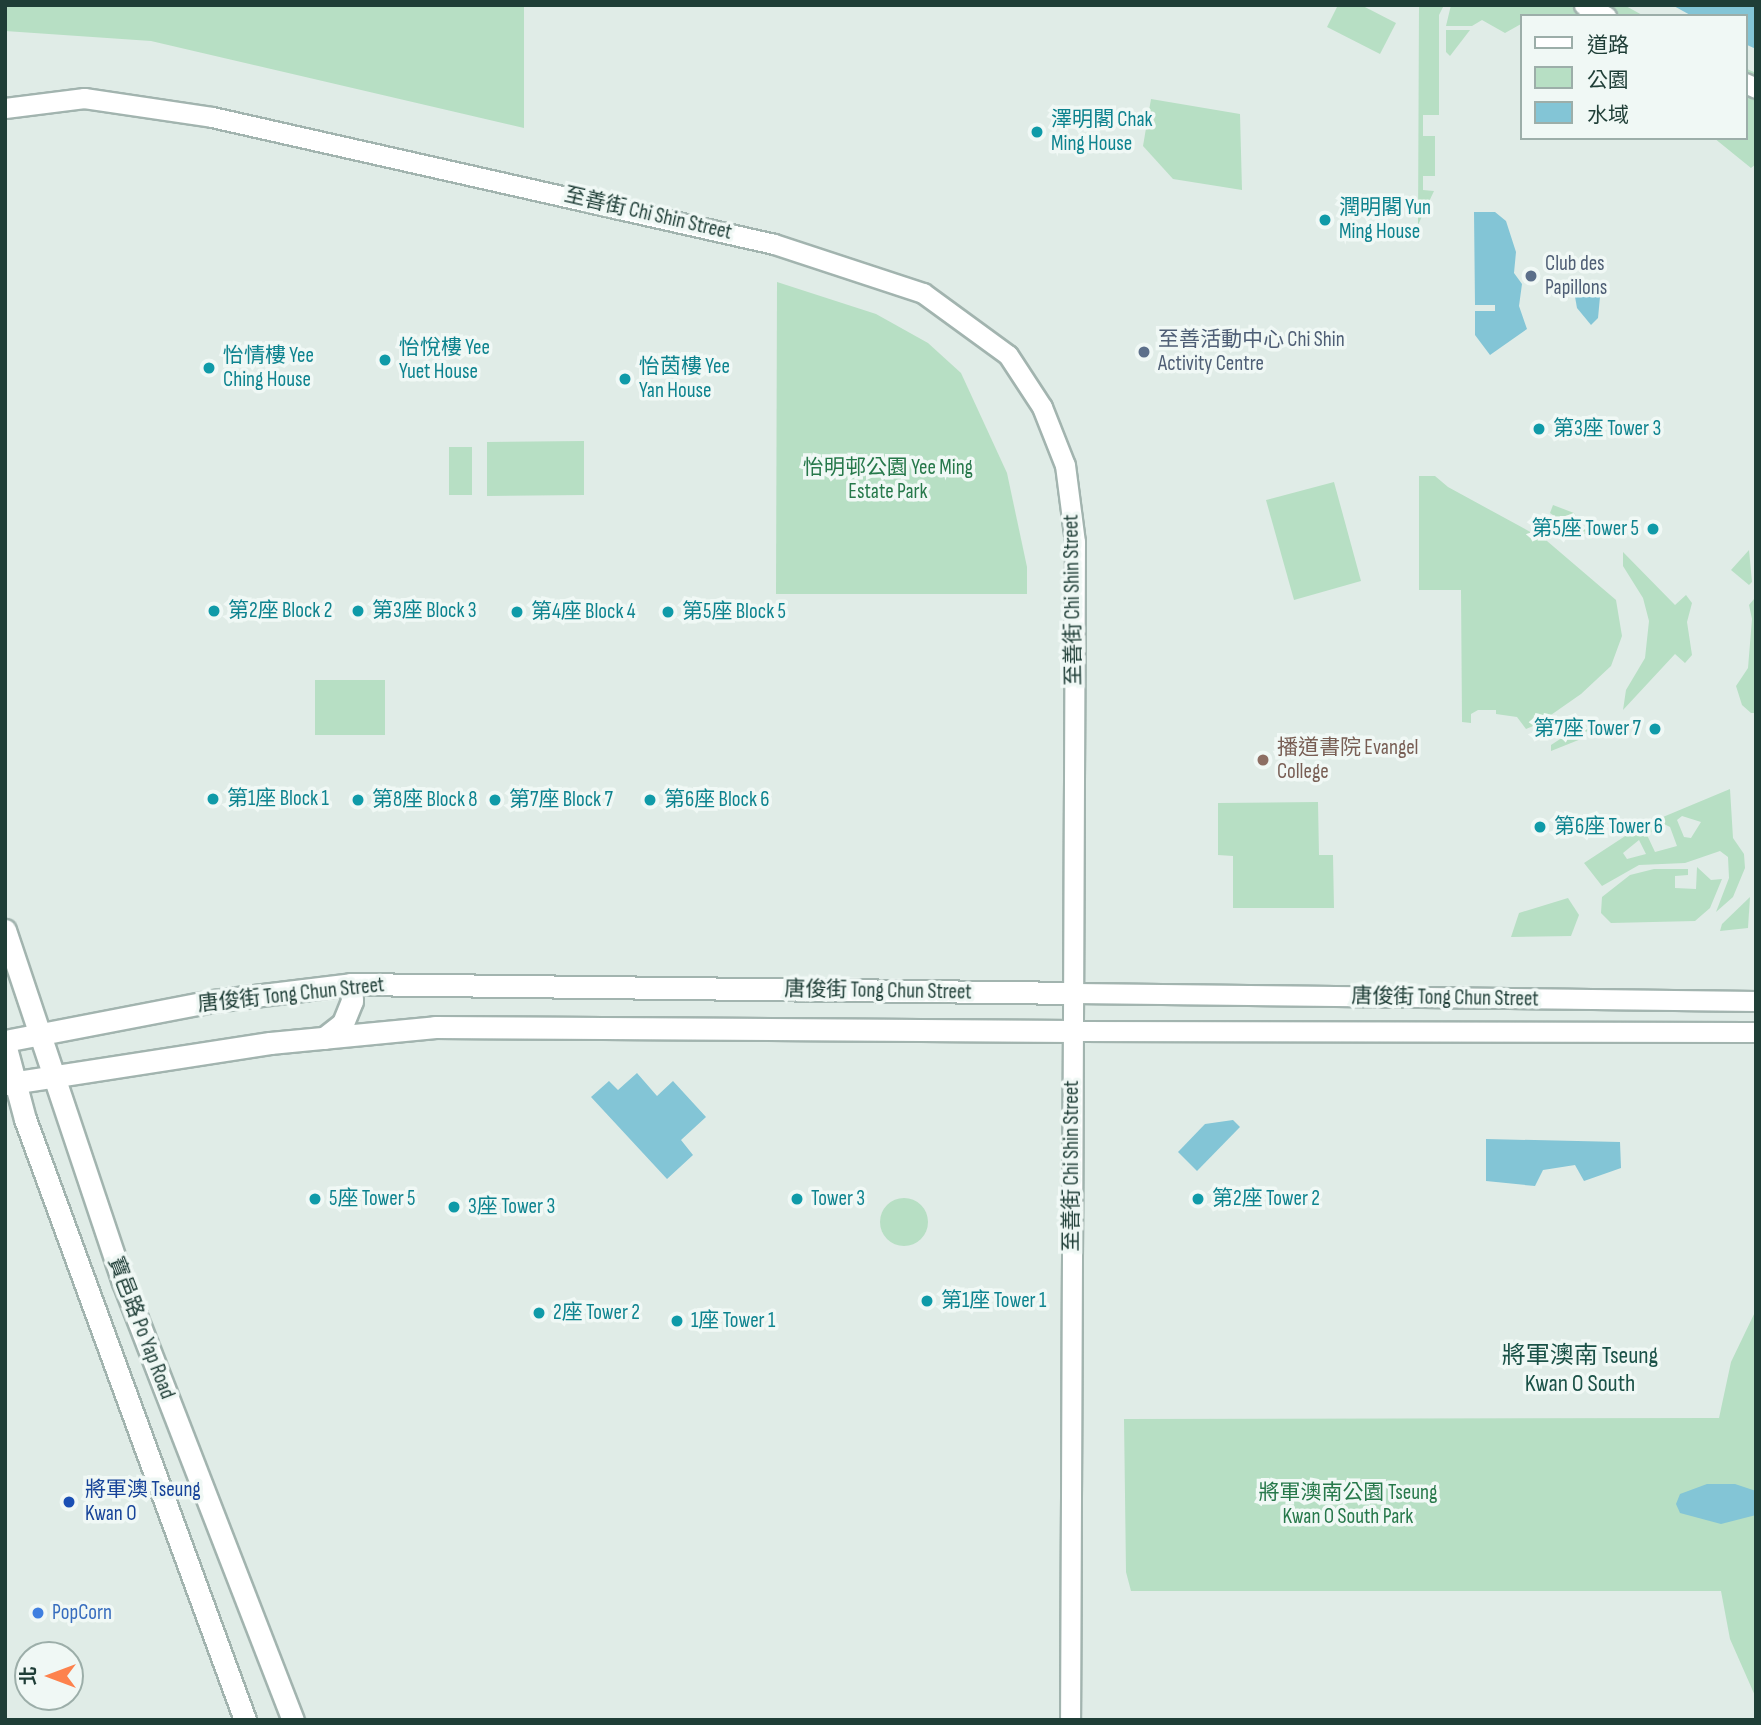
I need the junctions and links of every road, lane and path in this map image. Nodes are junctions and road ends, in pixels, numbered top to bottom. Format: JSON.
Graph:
{"nodes":[{"id":1,"x":1584,"y":5,"type":"edge"},
{"id":2,"x":1602,"y":14,"type":"edge"},
{"id":3,"x":11,"y":105,"type":"edge"},
{"id":4,"x":5,"y":930,"type":"edge"},
{"id":5,"x":351,"y":984,"type":"junction"},
{"id":6,"x":1075,"y":993,"type":"junction"},
{"id":7,"x":1756,"y":1001,"type":"edge"},
{"id":8,"x":1072,"y":1031,"type":"junction"},
{"id":9,"x":1756,"y":1032,"type":"edge"},
{"id":10,"x":41,"y":1033,"type":"junction"},
{"id":11,"x":324,"y":1038,"type":"junction"},
{"id":12,"x":5,"y":1042,"type":"edge"},
{"id":13,"x":56,"y":1076,"type":"junction"},
{"id":14,"x":10,"y":1084,"type":"edge"},
{"id":15,"x":245,"y":1720,"type":"edge"},
{"id":16,"x":293,"y":1720,"type":"edge"},
{"id":17,"x":1070,"y":1720,"type":"edge"}],
"edges":[{"from":1,"to":2,"type":"street"},
{"from":3,"to":6,"type":"street","name":"至善街 Chi Shin Street"},
{"from":4,"to":10,"type":"street","name":"寶邑路 Po Yap Road"},
{"from":5,"to":6,"type":"street","name":"唐俊街 Tong Chun Street"},
{"from":5,"to":10,"type":"street","name":"唐俊街 Tong Chun Street"},
{"from":5,"to":11,"type":"street"},
{"from":6,"to":7,"type":"street","name":"唐俊街 Tong Chun Street"},
{"from":6,"to":8,"type":"street","name":"至善街 Chi Shin Street"},
{"from":8,"to":9,"type":"street","name":"唐俊街 Tong Chun Street"},
{"from":8,"to":11,"type":"street","name":"唐俊街 Tong Chun Street"},
{"from":8,"to":17,"type":"street","name":"至善街 Chi Shin Street"},
{"from":10,"to":12,"type":"street","name":"唐俊街 Tong Chun Street"},
{"from":10,"to":13,"type":"street","name":"寶邑路 Po Yap Road"},
{"from":11,"to":13,"type":"street","name":"唐俊街 Tong Chun Street"},
{"from":12,"to":14,"type":"street","name":"寶邑路 Po Yap Road"},
{"from":13,"to":14,"type":"street","name":"唐俊街 Tong Chun Street"},
{"from":13,"to":16,"type":"street","name":"寶邑路 Po Yap Road"},
{"from":14,"to":15,"type":"street","name":"寶邑路 Po Yap Road"}]}
